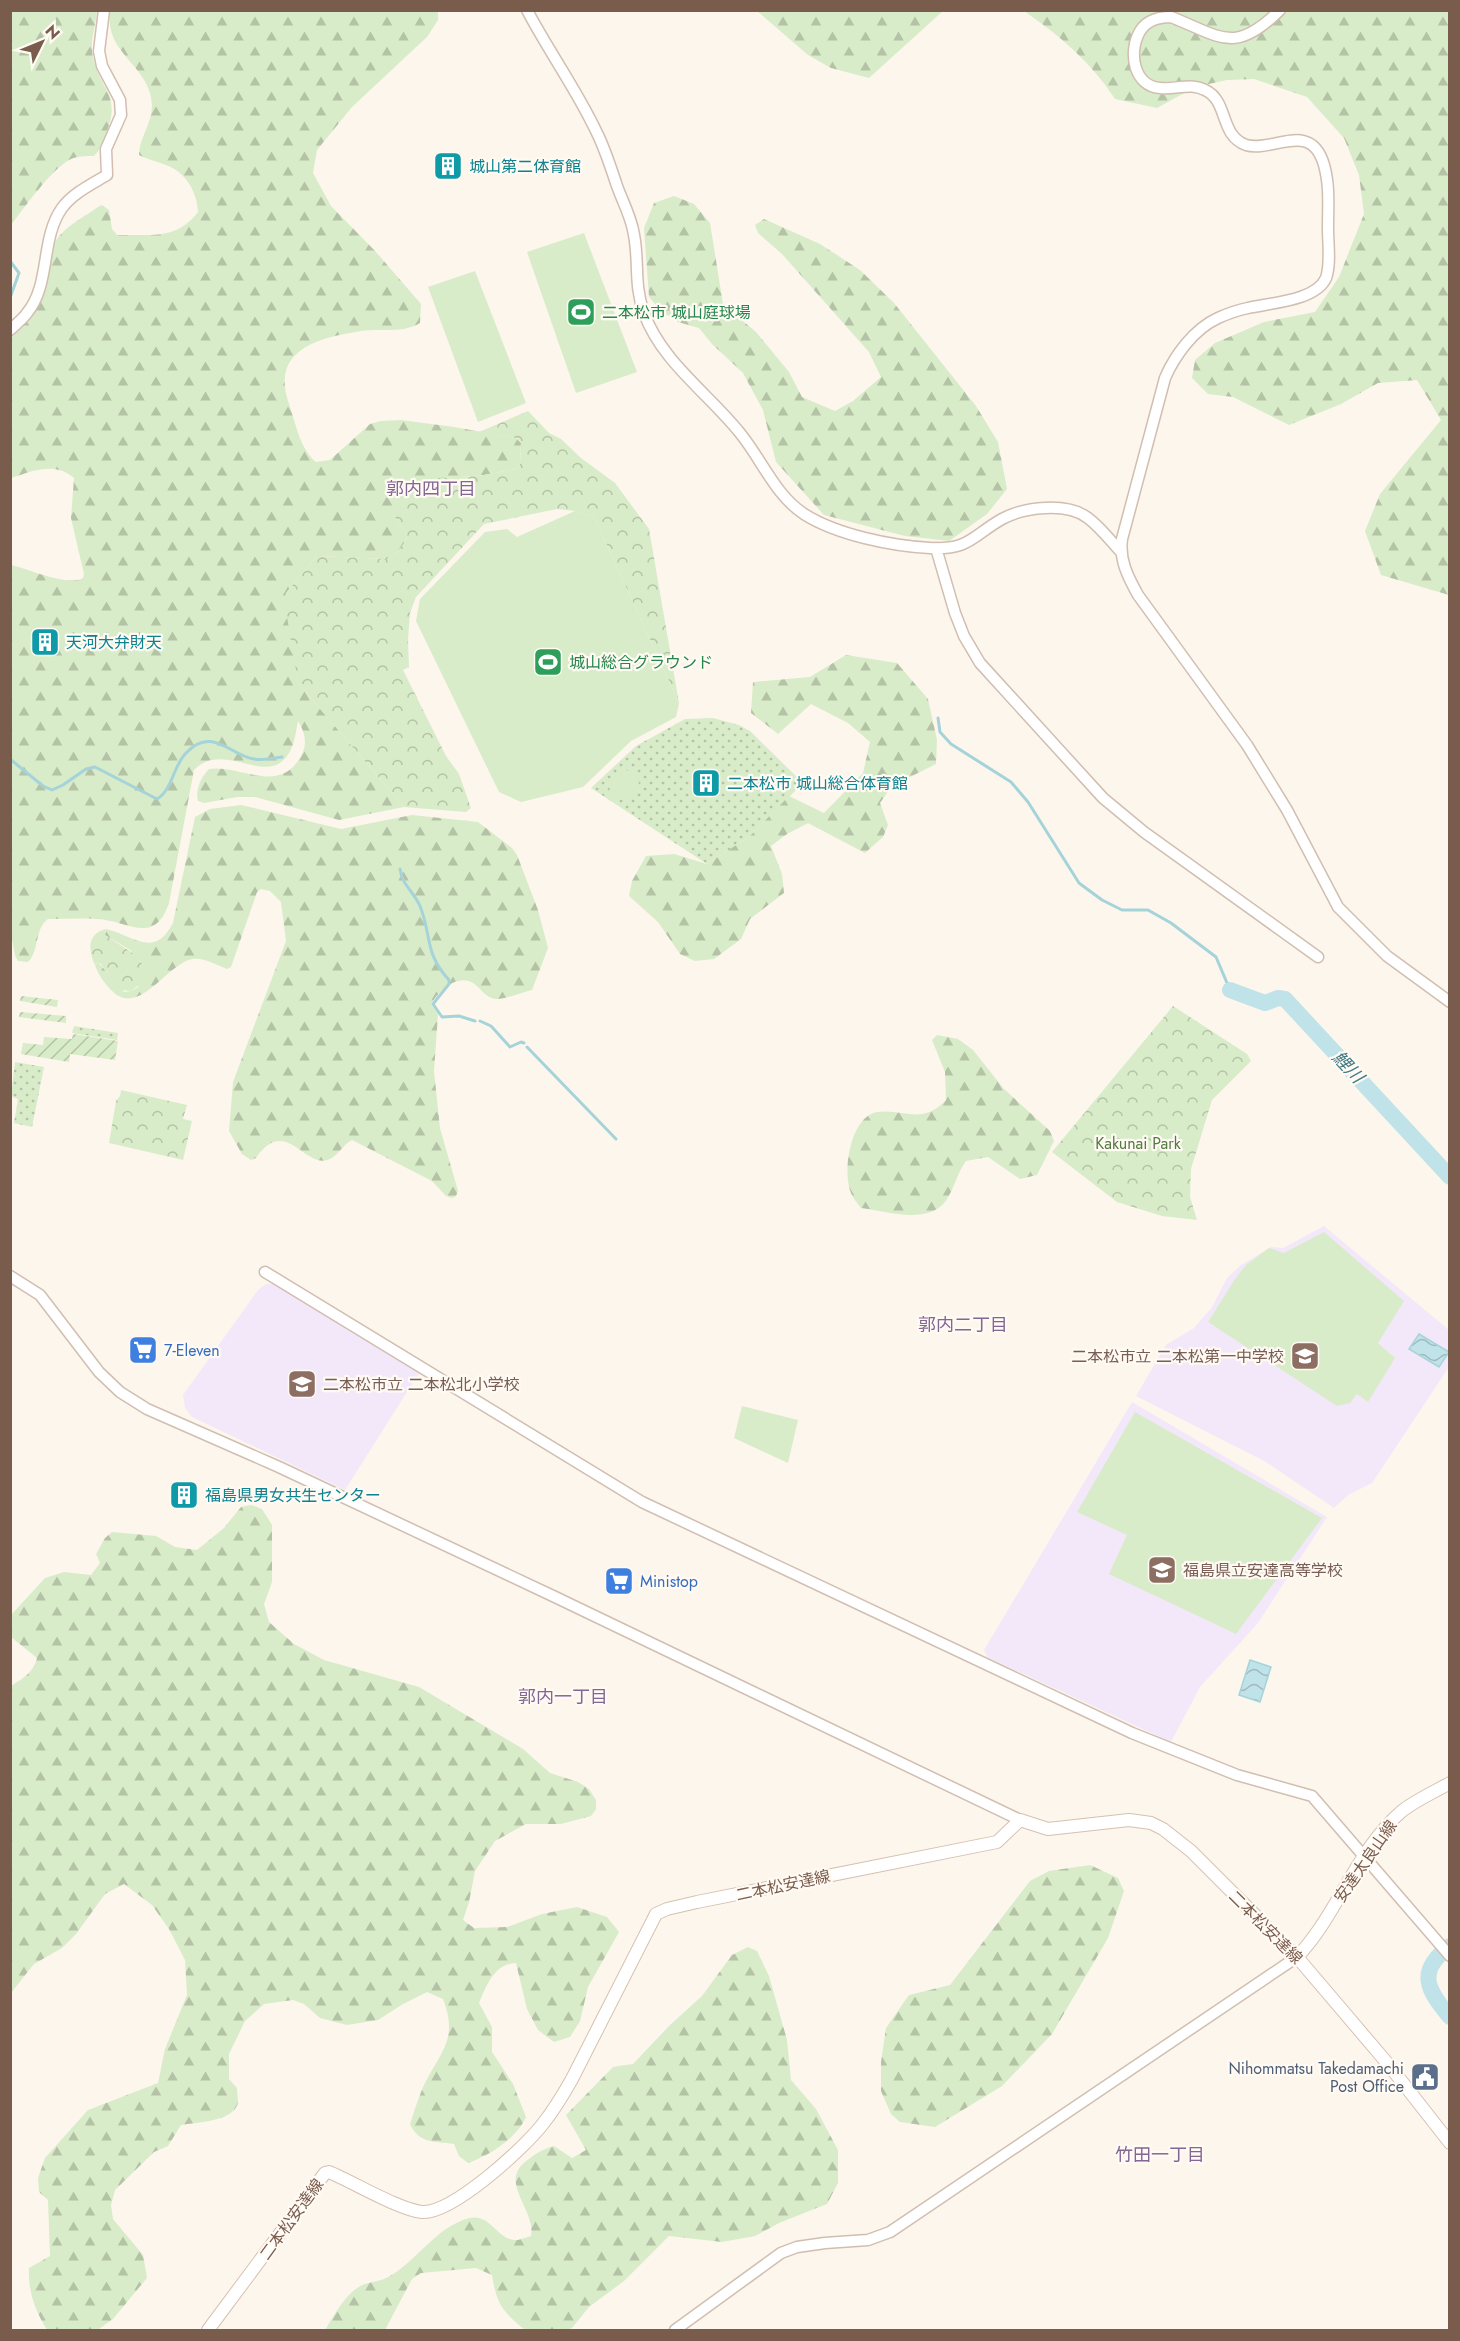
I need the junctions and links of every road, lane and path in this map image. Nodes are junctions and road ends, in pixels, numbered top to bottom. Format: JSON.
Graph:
{"nodes":[{"id":1,"x":104,"y":10,"type":"edge"},
{"id":2,"x":527,"y":10,"type":"edge"},
{"id":3,"x":1280,"y":10,"type":"edge"},
{"id":4,"x":10,"y":330,"type":"edge"},
{"id":5,"x":936,"y":548,"type":"junction"},
{"id":6,"x":1120,"y":552,"type":"junction"},
{"id":7,"x":1318,"y":957,"type":"dead end"},
{"id":8,"x":1449,"y":1002,"type":"edge"},
{"id":9,"x":264,"y":1272,"type":"dead end"},
{"id":10,"x":10,"y":1276,"type":"edge"},
{"id":11,"x":1449,"y":1783,"type":"edge"},
{"id":12,"x":1020,"y":1820,"type":"junction"},
{"id":13,"x":1365,"y":1857,"type":"junction"},
{"id":14,"x":1449,"y":1955,"type":"edge"},
{"id":15,"x":1298,"y":1957,"type":"junction"},
{"id":16,"x":1449,"y":2143,"type":"edge"},
{"id":17,"x":208,"y":2331,"type":"edge"},
{"id":18,"x":675,"y":2331,"type":"edge"}],
"edges":[{"from":1,"to":4,"type":"street"},
{"from":2,"to":5,"type":"street"},
{"from":3,"to":6,"type":"street"},
{"from":5,"to":6,"type":"street"},
{"from":5,"to":7,"type":"street"},
{"from":6,"to":8,"type":"street"},
{"from":9,"to":13,"type":"street"},
{"from":10,"to":12,"type":"street"},
{"from":11,"to":13,"type":"main road","name":"安達太良山線"},
{"from":12,"to":15,"type":"main road","name":"二本松安達線"},
{"from":12,"to":17,"type":"main road","name":"二本松安達線"},
{"from":13,"to":14,"type":"street"},
{"from":13,"to":15,"type":"main road","name":"安達太良山線"},
{"from":15,"to":16,"type":"main road","name":"二本松安達線"},
{"from":15,"to":18,"type":"street"}]}
